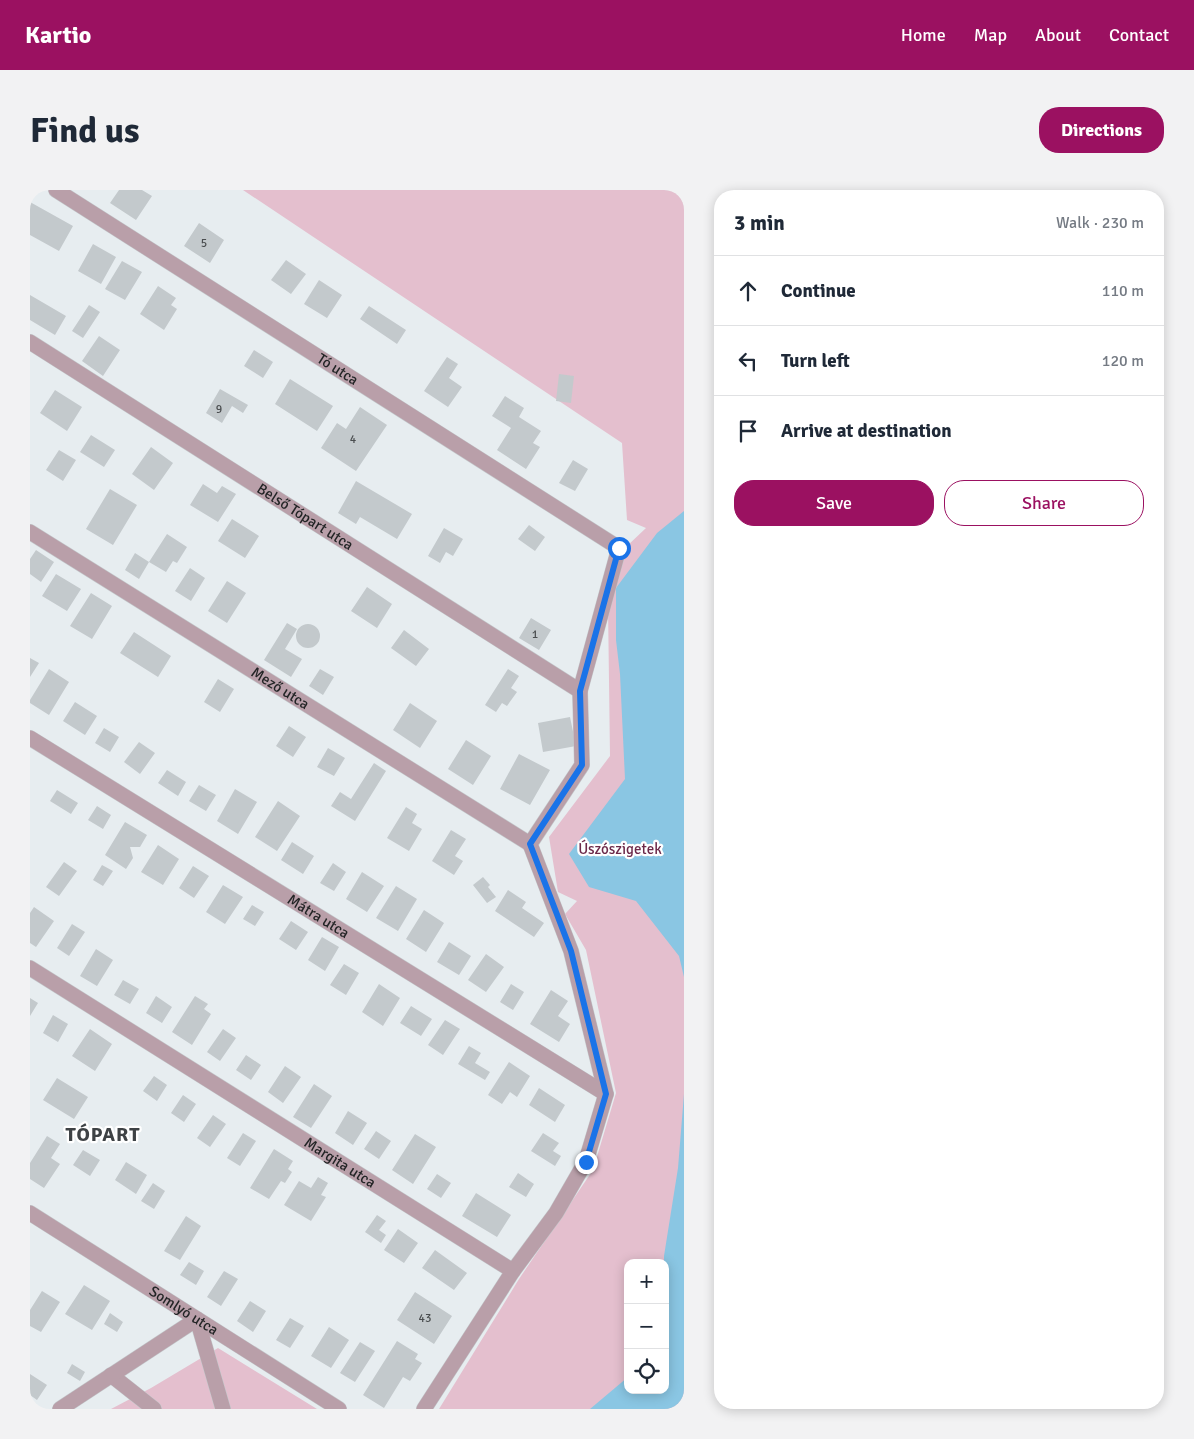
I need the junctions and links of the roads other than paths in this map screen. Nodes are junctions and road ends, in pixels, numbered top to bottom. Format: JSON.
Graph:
{"nodes":[{"id":1,"x":56,"y":190,"type":"edge"},
{"id":2,"x":30,"y":342,"type":"edge"},
{"id":3,"x":30,"y":532,"type":"edge"},
{"id":4,"x":580,"y":691,"type":"junction"},
{"id":5,"x":30,"y":738,"type":"edge"},
{"id":6,"x":530,"y":844,"type":"junction"},
{"id":7,"x":30,"y":968,"type":"edge"},
{"id":8,"x":606,"y":1094,"type":"junction"},
{"id":9,"x":30,"y":1213,"type":"edge"},
{"id":10,"x":512,"y":1271,"type":"junction"},
{"id":11,"x":197,"y":1319,"type":"junction"},
{"id":12,"x":111,"y":1375,"type":"junction"},
{"id":13,"x":60,"y":1409,"type":"edge"},
{"id":14,"x":154,"y":1409,"type":"edge"},
{"id":15,"x":223,"y":1409,"type":"edge"},
{"id":16,"x":339,"y":1409,"type":"edge"},
{"id":17,"x":424,"y":1409,"type":"edge"}],
"edges":[{"from":1,"to":4,"type":"street","name":"Tó utca"},
{"from":2,"to":4,"type":"street","name":"Belső Tópart utca"},
{"from":3,"to":6,"type":"street","name":"Mező utca"},
{"from":4,"to":6,"type":"street"},
{"from":5,"to":8,"type":"street","name":"Mátra utca"},
{"from":6,"to":8,"type":"street"},
{"from":7,"to":10,"type":"street","name":"Margita utca"},
{"from":8,"to":10,"type":"street"},
{"from":9,"to":11,"type":"street","name":"Somlyó utca"},
{"from":10,"to":17,"type":"street"},
{"from":11,"to":12,"type":"street"},
{"from":11,"to":15,"type":"street"},
{"from":11,"to":16,"type":"street","name":"Somlyó utca"},
{"from":12,"to":13,"type":"street"},
{"from":12,"to":14,"type":"street"}]}
